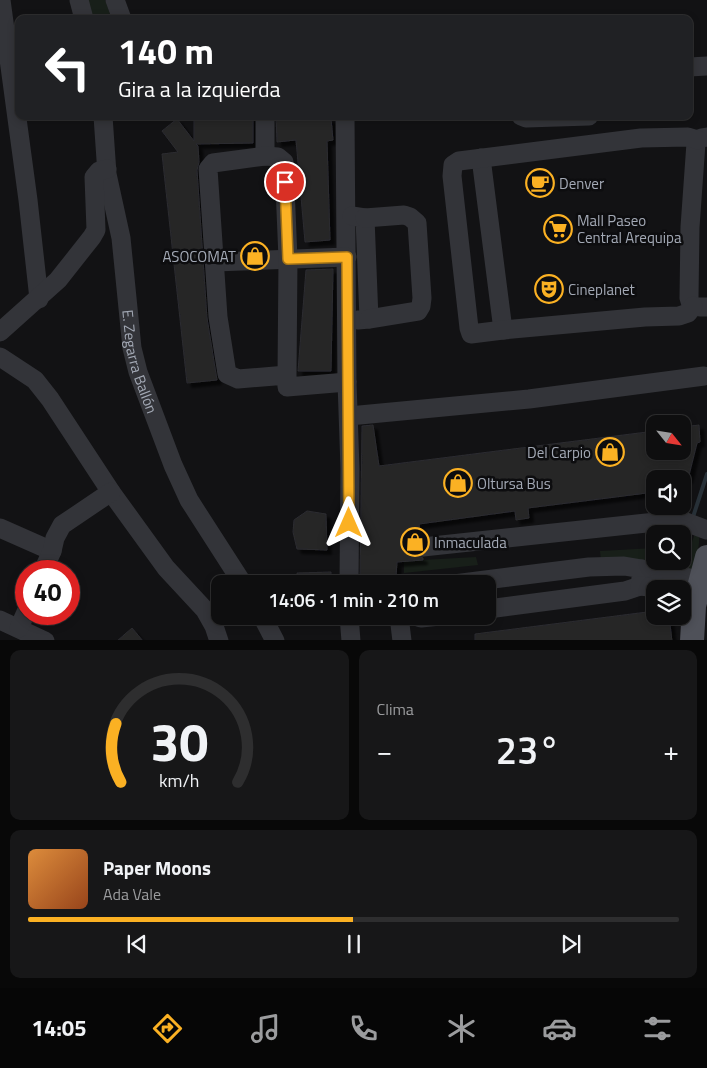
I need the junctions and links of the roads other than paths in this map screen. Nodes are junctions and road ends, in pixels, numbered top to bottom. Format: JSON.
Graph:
{"nodes":[{"id":1,"x":79,"y":0,"type":"edge"},
{"id":2,"x":115,"y":0,"type":"edge"},
{"id":3,"x":1,"y":3,"type":"edge"},
{"id":4,"x":83,"y":15,"type":"edge"},
{"id":5,"x":121,"y":15,"type":"edge"},
{"id":6,"x":707,"y":66,"type":"edge"},
{"id":7,"x":693,"y":68,"type":"edge"},
{"id":8,"x":7,"y":92,"type":"edge"},
{"id":9,"x":103,"y":120,"type":"edge"},
{"id":10,"x":265,"y":120,"type":"edge"},
{"id":11,"x":345,"y":120,"type":"edge"},
{"id":12,"x":703,"y":138,"type":"edge"},
{"id":13,"x":265,"y":156,"type":"junction"},
{"id":14,"x":481,"y":158,"type":"junction"},
{"id":15,"x":107,"y":169,"type":"junction"},
{"id":16,"x":346,"y":214,"type":"junction"},
{"id":17,"x":365,"y":218,"type":"junction"},
{"id":18,"x":347,"y":257,"type":"junction"},
{"id":19,"x":288,"y":259,"type":"junction"},
{"id":20,"x":214,"y":262,"type":"junction"},
{"id":21,"x":39,"y":299,"type":"junction"},
{"id":22,"x":699,"y":307,"type":"edge"},
{"id":23,"x":369,"y":320,"type":"junction"},
{"id":24,"x":347,"y":321,"type":"junction"},
{"id":25,"x":503,"y":330,"type":"junction"},
{"id":26,"x":0,"y":332,"type":"edge"},
{"id":27,"x":0,"y":357,"type":"edge"},
{"id":28,"x":287,"y":375,"type":"junction"},
{"id":29,"x":704,"y":376,"type":"dead end"},
{"id":30,"x":347,"y":382,"type":"junction"},
{"id":31,"x":349,"y":416,"type":"junction"},
{"id":32,"x":111,"y":492,"type":"junction"},
{"id":33,"x":696,"y":521,"type":"edge"},
{"id":34,"x":0,"y":528,"type":"edge"},
{"id":35,"x":54,"y":544,"type":"junction"},
{"id":36,"x":423,"y":547,"type":"dead end"},
{"id":37,"x":707,"y":557,"type":"edge"},
{"id":38,"x":48,"y":560,"type":"edge"},
{"id":39,"x":237,"y":575,"type":"edge"},
{"id":40,"x":349,"y":575,"type":"edge"},
{"id":41,"x":641,"y":578,"type":"junction"},
{"id":42,"x":496,"y":579,"type":"edge"},
{"id":43,"x":652,"y":580,"type":"edge"},
{"id":44,"x":683,"y":580,"type":"edge"},
{"id":45,"x":691,"y":602,"type":"edge"},
{"id":46,"x":496,"y":607,"type":"edge"},
{"id":47,"x":0,"y":620,"type":"edge"},
{"id":48,"x":15,"y":620,"type":"edge"},
{"id":49,"x":28,"y":625,"type":"edge"},
{"id":50,"x":267,"y":625,"type":"edge"},
{"id":51,"x":350,"y":625,"type":"edge"},
{"id":52,"x":400,"y":625,"type":"edge"},
{"id":53,"x":45,"y":640,"type":"edge"},
{"id":54,"x":219,"y":640,"type":"edge"},
{"id":55,"x":275,"y":640,"type":"edge"},
{"id":56,"x":351,"y":640,"type":"edge"},
{"id":57,"x":402,"y":640,"type":"edge"},
{"id":58,"x":692,"y":640,"type":"edge"}],
"edges":[{"from":1,"to":4,"type":"street"},
{"from":2,"to":5,"type":"street"},
{"from":3,"to":8,"type":"street"},
{"from":6,"to":7,"type":"street"},
{"from":8,"to":21,"type":"street"},
{"from":9,"to":15,"type":"street","name":"E. Zegarra Ballón"},
{"from":10,"to":13,"type":"street"},
{"from":11,"to":16,"type":"street"},
{"from":12,"to":14,"type":"street"},
{"from":12,"to":22,"type":"street"},
{"from":13,"to":19,"type":"street"},
{"from":13,"to":20,"type":"street"},
{"from":14,"to":25,"type":"street"},
{"from":14,"to":25,"type":"street"},
{"from":15,"to":21,"type":"street"},
{"from":15,"to":39,"type":"street","name":"E. Zegarra Ballón"},
{"from":16,"to":17,"type":"street"},
{"from":16,"to":18,"type":"street"},
{"from":17,"to":23,"type":"street"},
{"from":17,"to":23,"type":"street"},
{"from":18,"to":19,"type":"street"},
{"from":18,"to":24,"type":"street"},
{"from":19,"to":20,"type":"street"},
{"from":19,"to":28,"type":"street"},
{"from":20,"to":28,"type":"street"},
{"from":21,"to":26,"type":"street"},
{"from":22,"to":25,"type":"street"},
{"from":23,"to":24,"type":"street"},
{"from":24,"to":30,"type":"street"},
{"from":27,"to":32,"type":"street"},
{"from":28,"to":30,"type":"street"},
{"from":29,"to":31,"type":"street"},
{"from":30,"to":31,"type":"street"},
{"from":31,"to":40,"type":"street"},
{"from":32,"to":35,"type":"street"},
{"from":32,"to":54,"type":"street"},
{"from":33,"to":36,"type":"street"},
{"from":34,"to":35,"type":"street"},
{"from":35,"to":38,"type":"street"},
{"from":37,"to":44,"type":"main road"},
{"from":41,"to":42,"type":"street"},
{"from":41,"to":43,"type":"street"},
{"from":41,"to":46,"type":"street"},
{"from":45,"to":58,"type":"main road"},
{"from":47,"to":48,"type":"street"},
{"from":49,"to":53,"type":"street"},
{"from":50,"to":55,"type":"street"},
{"from":51,"to":56,"type":"street"},
{"from":52,"to":57,"type":"street"}]}
